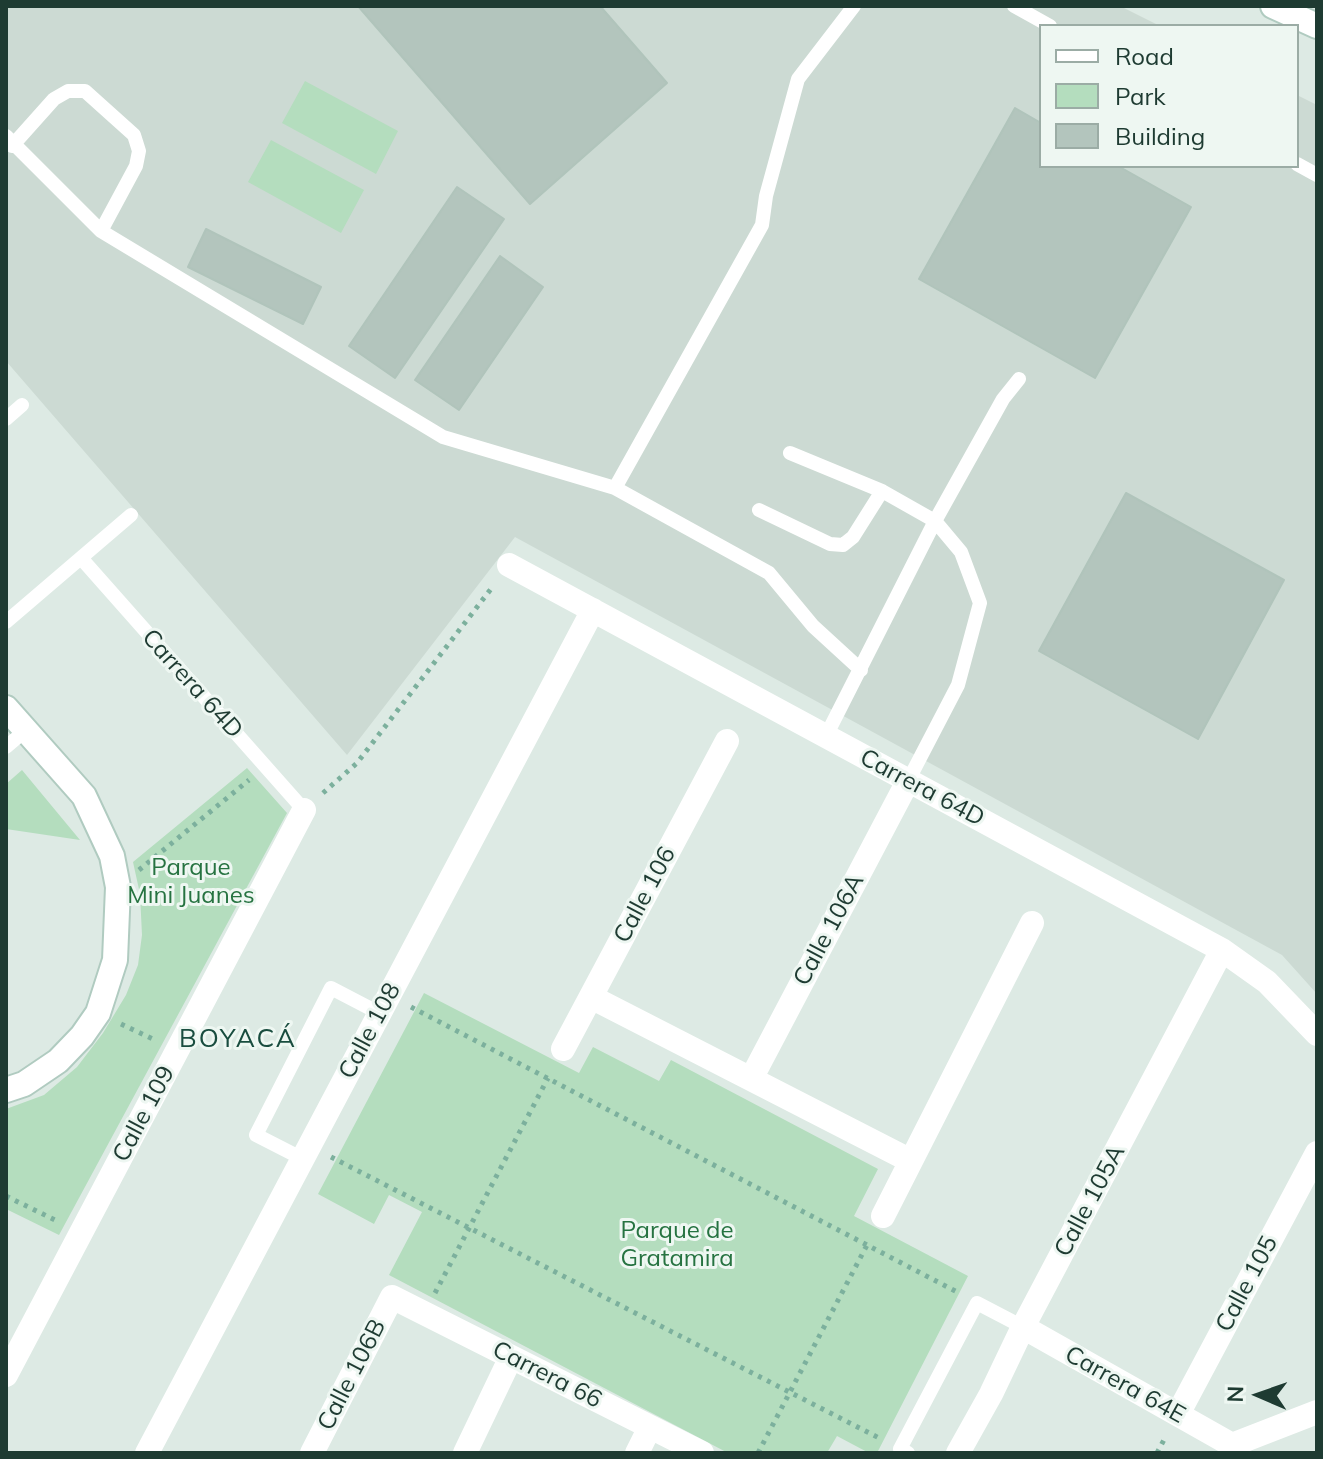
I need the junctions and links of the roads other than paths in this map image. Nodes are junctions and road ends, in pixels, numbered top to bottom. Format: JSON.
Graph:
{"nodes":[{"id":1,"x":854,"y":6,"type":"edge"},
{"id":2,"x":1014,"y":6,"type":"edge"},
{"id":3,"x":1273,"y":6,"type":"edge"},
{"id":4,"x":1046,"y":24,"type":"edge"},
{"id":5,"x":1317,"y":26,"type":"edge"},
{"id":6,"x":9,"y":141,"type":"edge"},
{"id":7,"x":1299,"y":165,"type":"edge"},
{"id":8,"x":1317,"y":175,"type":"edge"},
{"id":9,"x":101,"y":231,"type":"junction"},
{"id":10,"x":1019,"y":379,"type":"dead end"},
{"id":11,"x":22,"y":405,"type":"dead end"},
{"id":12,"x":6,"y":419,"type":"edge"},
{"id":13,"x":790,"y":453,"type":"dead end"},
{"id":14,"x":615,"y":488,"type":"junction"},
{"id":15,"x":882,"y":491,"type":"junction"},
{"id":16,"x":759,"y":510,"type":"dead end"},
{"id":17,"x":131,"y":515,"type":"dead end"},
{"id":18,"x":935,"y":521,"type":"junction"},
{"id":19,"x":81,"y":558,"type":"junction"},
{"id":20,"x":509,"y":565,"type":"road end"},
{"id":21,"x":593,"y":610,"type":"junction"},
{"id":22,"x":6,"y":622,"type":"edge"},
{"id":23,"x":861,"y":670,"type":"junction"},
{"id":24,"x":6,"y":708,"type":"edge"},
{"id":25,"x":26,"y":730,"type":"junction"},
{"id":26,"x":826,"y":736,"type":"junction"},
{"id":27,"x":727,"y":741,"type":"dead end"},
{"id":28,"x":6,"y":747,"type":"edge"},
{"id":29,"x":908,"y":781,"type":"junction"},
{"id":30,"x":304,"y":810,"type":"joint"},
{"id":31,"x":1032,"y":923,"type":"dead end"},
{"id":32,"x":1222,"y":950,"type":"junction"},
{"id":33,"x":591,"y":997,"type":"junction"},
{"id":34,"x":384,"y":1004,"type":"junction"},
{"id":35,"x":1317,"y":1034,"type":"edge"},
{"id":36,"x":563,"y":1049,"type":"road end"},
{"id":37,"x":751,"y":1079,"type":"junction"},
{"id":38,"x":6,"y":1090,"type":"edge"},
{"id":39,"x":306,"y":1152,"type":"junction"},
{"id":40,"x":1317,"y":1153,"type":"edge"},
{"id":41,"x":911,"y":1161,"type":"junction"},
{"id":42,"x":883,"y":1216,"type":"road end"},
{"id":43,"x":392,"y":1297,"type":"joint"},
{"id":44,"x":1023,"y":1327,"type":"junction"},
{"id":45,"x":511,"y":1357,"type":"junction"},
{"id":46,"x":6,"y":1375,"type":"edge"},
{"id":47,"x":1317,"y":1412,"type":"edge"},
{"id":48,"x":1178,"y":1414,"type":"junction"},
{"id":49,"x":650,"y":1427,"type":"junction"},
{"id":50,"x":904,"y":1451,"type":"edge"},
{"id":51,"x":147,"y":1453,"type":"edge"},
{"id":52,"x":312,"y":1453,"type":"edge"},
{"id":53,"x":465,"y":1453,"type":"edge"},
{"id":54,"x":637,"y":1453,"type":"edge"},
{"id":55,"x":702,"y":1453,"type":"edge"},
{"id":56,"x":958,"y":1453,"type":"edge"}],
"edges":[{"from":1,"to":14,"type":"lane"},
{"from":2,"to":4,"type":"lane"},
{"from":3,"to":5,"type":"street"},
{"from":6,"to":9,"type":"lane"},
{"from":6,"to":9,"type":"lane"},
{"from":7,"to":8,"type":"lane"},
{"from":9,"to":14,"type":"lane"},
{"from":10,"to":18,"type":"lane"},
{"from":11,"to":12,"type":"lane"},
{"from":13,"to":15,"type":"lane"},
{"from":14,"to":23,"type":"lane"},
{"from":15,"to":16,"type":"lane"},
{"from":15,"to":18,"type":"lane"},
{"from":17,"to":19,"type":"lane"},
{"from":18,"to":23,"type":"lane"},
{"from":18,"to":29,"type":"lane"},
{"from":19,"to":22,"type":"lane"},
{"from":19,"to":30,"type":"lane","name":"Carrera 64D"},
{"from":20,"to":21,"type":"street","name":"Carrera 64D"},
{"from":21,"to":26,"type":"street","name":"Carrera 64D"},
{"from":21,"to":34,"type":"street","name":"Calle 108"},
{"from":23,"to":26,"type":"lane"},
{"from":24,"to":25,"type":"street"},
{"from":25,"to":28,"type":"lane"},
{"from":25,"to":38,"type":"street"},
{"from":26,"to":29,"type":"street","name":"Carrera 64D"},
{"from":27,"to":33,"type":"street","name":"Calle 106"},
{"from":29,"to":32,"type":"street","name":"Carrera 64D"},
{"from":29,"to":37,"type":"street","name":"Calle 106A"},
{"from":30,"to":46,"type":"street","name":"Calle 109"},
{"from":31,"to":41,"type":"street"},
{"from":32,"to":35,"type":"street","name":"Carrera 64D"},
{"from":32,"to":44,"type":"street","name":"Calle 105A"},
{"from":33,"to":36,"type":"street","name":"Calle 106"},
{"from":33,"to":37,"type":"street"},
{"from":34,"to":39,"type":"street","name":"Calle 108"},
{"from":34,"to":39,"type":"lane"},
{"from":37,"to":41,"type":"street"},
{"from":39,"to":51,"type":"street","name":"Calle 108"},
{"from":40,"to":48,"type":"street","name":"Calle 105"},
{"from":41,"to":42,"type":"street"},
{"from":43,"to":45,"type":"street","name":"Carrera 66"},
{"from":43,"to":52,"type":"street","name":"Calle 106B"},
{"from":44,"to":48,"type":"street","name":"Carrera 64E"},
{"from":44,"to":50,"type":"lane"},
{"from":44,"to":56,"type":"street","name":"Calle 105A"},
{"from":45,"to":49,"type":"street","name":"Carrera 66"},
{"from":45,"to":53,"type":"street"},
{"from":47,"to":48,"type":"street","name":"Carrera 64E"},
{"from":49,"to":54,"type":"street"},
{"from":49,"to":55,"type":"street","name":"Carrera 66"}]}
